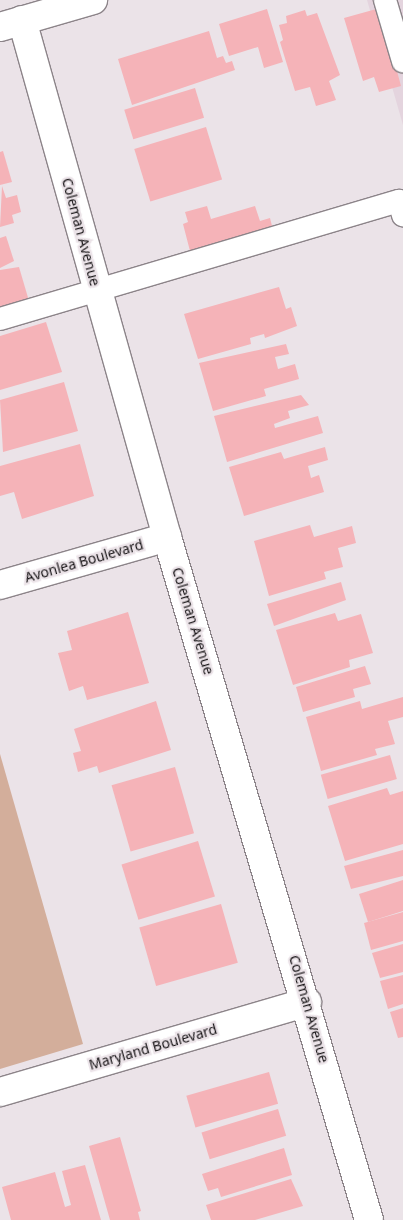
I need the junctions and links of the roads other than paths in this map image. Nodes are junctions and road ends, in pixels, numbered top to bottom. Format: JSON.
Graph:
{"nodes":[{"id":1,"x":93,"y":0,"type":"edge"},
{"id":2,"x":385,"y":0,"type":"edge"},
{"id":3,"x":11,"y":24,"type":"edge"},
{"id":4,"x":403,"y":61,"type":"edge"},
{"id":5,"x":402,"y":205,"type":"edge"},
{"id":6,"x":98,"y":292,"type":"junction"},
{"id":7,"x":0,"y":319,"type":"edge"},
{"id":8,"x":167,"y":537,"type":"junction"},
{"id":9,"x":0,"y":585,"type":"edge"},
{"id":10,"x":307,"y":1002,"type":"junction"},
{"id":11,"x":0,"y":1092,"type":"edge"},
{"id":12,"x":369,"y":1220,"type":"edge"}],
"edges":[{"from":1,"to":3,"type":"street"},
{"from":2,"to":4,"type":"lane"},
{"from":3,"to":6,"type":"street","name":"Coleman Avenue"},
{"from":5,"to":6,"type":"lane"},
{"from":6,"to":7,"type":"lane"},
{"from":6,"to":8,"type":"street","name":"Coleman Avenue"},
{"from":8,"to":9,"type":"street","name":"Avonlea Boulevard"},
{"from":8,"to":10,"type":"street","name":"Coleman Avenue"},
{"from":10,"to":11,"type":"street","name":"Maryland Boulevard"},
{"from":10,"to":12,"type":"street","name":"Coleman Avenue"}]}
